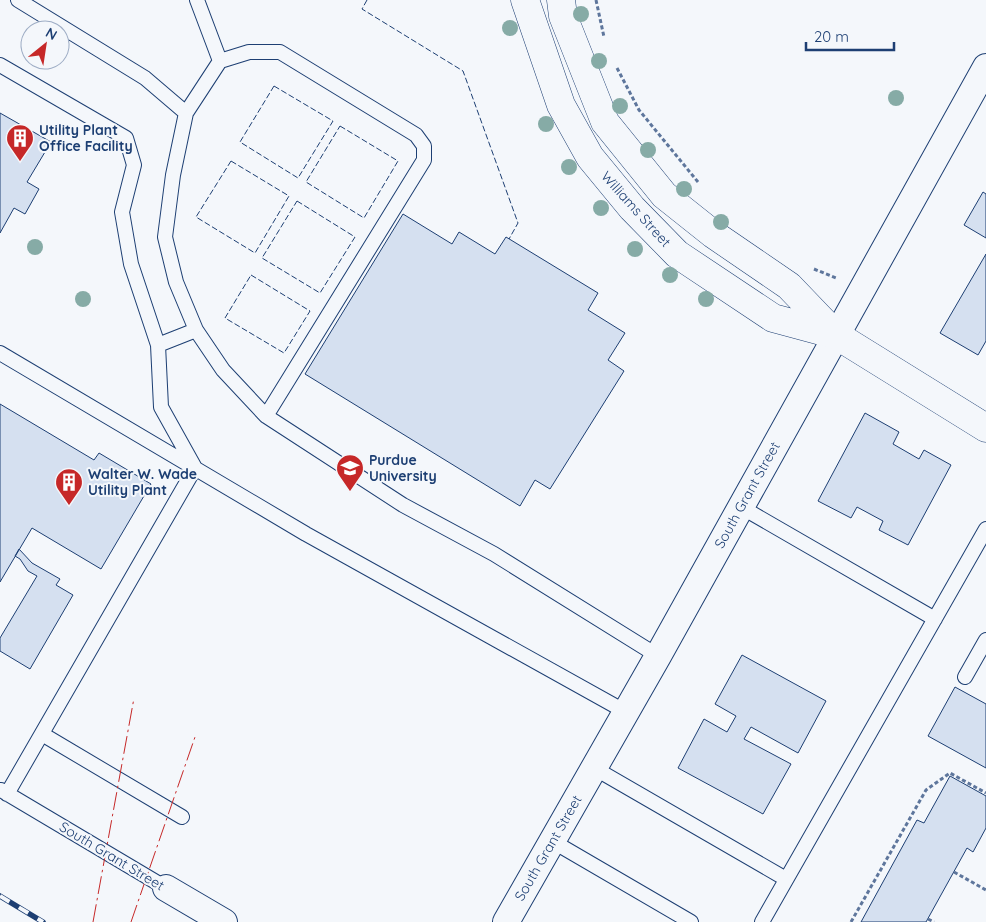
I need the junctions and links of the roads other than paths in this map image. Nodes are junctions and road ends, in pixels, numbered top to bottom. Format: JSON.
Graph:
{"nodes":[{"id":1,"x":18,"y":0,"type":"edge"},
{"id":2,"x":197,"y":0,"type":"edge"},
{"id":3,"x":524,"y":0,"type":"edge"},
{"id":4,"x":561,"y":0,"type":"edge"},
{"id":5,"x":220,"y":61,"type":"junction"},
{"id":6,"x":0,"y":65,"type":"edge"},
{"id":7,"x":986,"y":67,"type":"edge"},
{"id":8,"x":186,"y":113,"type":"junction"},
{"id":9,"x":196,"y":330,"type":"junction"},
{"id":10,"x":836,"y":335,"type":"junction"},
{"id":11,"x":158,"y":345,"type":"junction"},
{"id":12,"x":0,"y":353,"type":"edge"},
{"id":13,"x":266,"y":416,"type":"junction"},
{"id":14,"x":986,"y":428,"type":"edge"},
{"id":15,"x":196,"y":468,"type":"junction"},
{"id":16,"x":741,"y":507,"type":"junction"},
{"id":17,"x":986,"y":529,"type":"edge"},
{"id":18,"x":934,"y":619,"type":"junction"},
{"id":19,"x":986,"y":640,"type":"edge"},
{"id":20,"x":658,"y":656,"type":"junction"},
{"id":21,"x":965,"y":677,"type":"dead end"},
{"id":22,"x":626,"y":712,"type":"junction"},
{"id":23,"x":42,"y":734,"type":"junction"},
{"id":24,"x":594,"y":768,"type":"junction"},
{"id":25,"x":4,"y":792,"type":"edge"},
{"id":26,"x":182,"y":817,"type":"dead end"},
{"id":27,"x":552,"y":841,"type":"junction"},
{"id":28,"x":786,"y":879,"type":"junction"},
{"id":29,"x":166,"y":888,"type":"joint"},
{"id":30,"x":224,"y":922,"type":"edge"},
{"id":31,"x":506,"y":922,"type":"edge"},
{"id":32,"x":691,"y":922,"type":"edge"},
{"id":33,"x":762,"y":922,"type":"edge"}],
"edges":[{"from":1,"to":8,"type":"lane"},
{"from":2,"to":5,"type":"lane"},
{"from":3,"to":10,"type":"main road","name":"Williams Street"},
{"from":4,"to":10,"type":"main road","name":"Williams Street"},
{"from":5,"to":8,"type":"lane"},
{"from":5,"to":13,"type":"lane"},
{"from":6,"to":11,"type":"lane"},
{"from":7,"to":10,"type":"street","name":"South Grant Street"},
{"from":8,"to":9,"type":"lane"},
{"from":9,"to":11,"type":"lane"},
{"from":9,"to":13,"type":"lane"},
{"from":10,"to":14,"type":"main road","name":"Williams Street"},
{"from":10,"to":16,"type":"street","name":"South Grant Street"},
{"from":11,"to":15,"type":"lane"},
{"from":12,"to":15,"type":"lane"},
{"from":13,"to":20,"type":"lane"},
{"from":15,"to":22,"type":"lane"},
{"from":15,"to":23,"type":"lane"},
{"from":16,"to":18,"type":"lane"},
{"from":16,"to":20,"type":"street","name":"South Grant Street"},
{"from":17,"to":18,"type":"lane"},
{"from":18,"to":28,"type":"lane"},
{"from":19,"to":21,"type":"lane"},
{"from":20,"to":22,"type":"street","name":"South Grant Street"},
{"from":22,"to":24,"type":"street","name":"South Grant Street"},
{"from":23,"to":25,"type":"lane"},
{"from":23,"to":26,"type":"lane"},
{"from":24,"to":27,"type":"street","name":"South Grant Street"},
{"from":24,"to":28,"type":"lane"},
{"from":25,"to":29,"type":"lane","name":"South Grant Street"},
{"from":27,"to":31,"type":"street","name":"South Grant Street"},
{"from":27,"to":32,"type":"lane"},
{"from":28,"to":33,"type":"lane"},
{"from":29,"to":30,"type":"street","name":"South Grant Street"}]}
